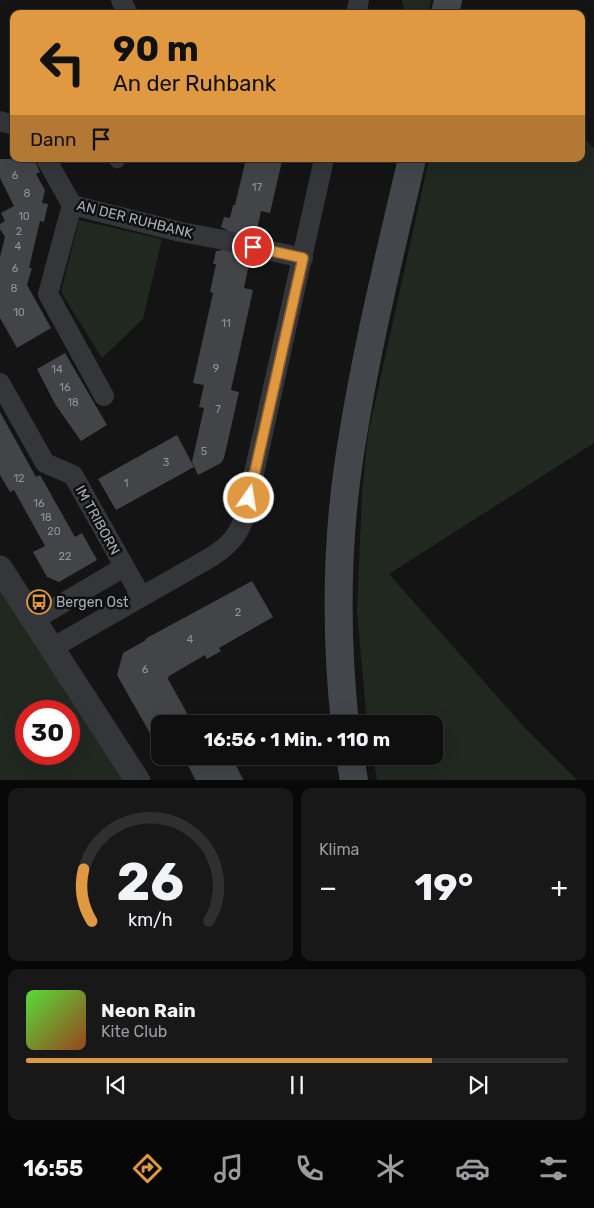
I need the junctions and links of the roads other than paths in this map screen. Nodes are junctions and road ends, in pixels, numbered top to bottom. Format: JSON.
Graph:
{"nodes":[{"id":1,"x":48,"y":162,"type":"edge"},
{"id":2,"x":323,"y":162,"type":"edge"},
{"id":3,"x":411,"y":162,"type":"edge"},
{"id":4,"x":72,"y":205,"type":"junction"},
{"id":5,"x":219,"y":239,"type":"tunnel mouth"},
{"id":6,"x":253,"y":247,"type":"tunnel mouth"},
{"id":7,"x":303,"y":258,"type":"junction"},
{"id":8,"x":0,"y":383,"type":"edge"},
{"id":9,"x":104,"y":396,"type":"dead end"},
{"id":10,"x":124,"y":567,"type":"junction"},
{"id":11,"x":0,"y":568,"type":"edge"},
{"id":12,"x":141,"y":596,"type":"junction"},
{"id":13,"x":34,"y":620,"type":"junction"},
{"id":14,"x":52,"y":648,"type":"junction"},
{"id":15,"x":344,"y":715,"type":"edge"},
{"id":16,"x":345,"y":765,"type":"edge"},
{"id":17,"x":352,"y":765,"type":"edge"},
{"id":18,"x":138,"y":780,"type":"edge"},
{"id":19,"x":345,"y":780,"type":"edge"},
{"id":20,"x":354,"y":780,"type":"edge"}],
"edges":[{"from":1,"to":4,"type":"street","name":"AN DER RUHBANK"},
{"from":2,"to":7,"type":"street"},
{"from":3,"to":15,"type":"main road"},
{"from":4,"to":5,"type":"street","name":"AN DER RUHBANK"},
{"from":4,"to":9,"type":"street"},
{"from":6,"to":7,"type":"street"},
{"from":7,"to":12,"type":"street"},
{"from":8,"to":10,"type":"street","name":"IM TRIBORN"},
{"from":10,"to":12,"type":"street","name":"IM TRIBORN"},
{"from":10,"to":13,"type":"street","name":"IM TRIBORN"},
{"from":11,"to":13,"type":"street"},
{"from":12,"to":14,"type":"street"},
{"from":13,"to":14,"type":"street"},
{"from":14,"to":18,"type":"street"},
{"from":16,"to":19,"type":"street"},
{"from":17,"to":20,"type":"main road"}]}
